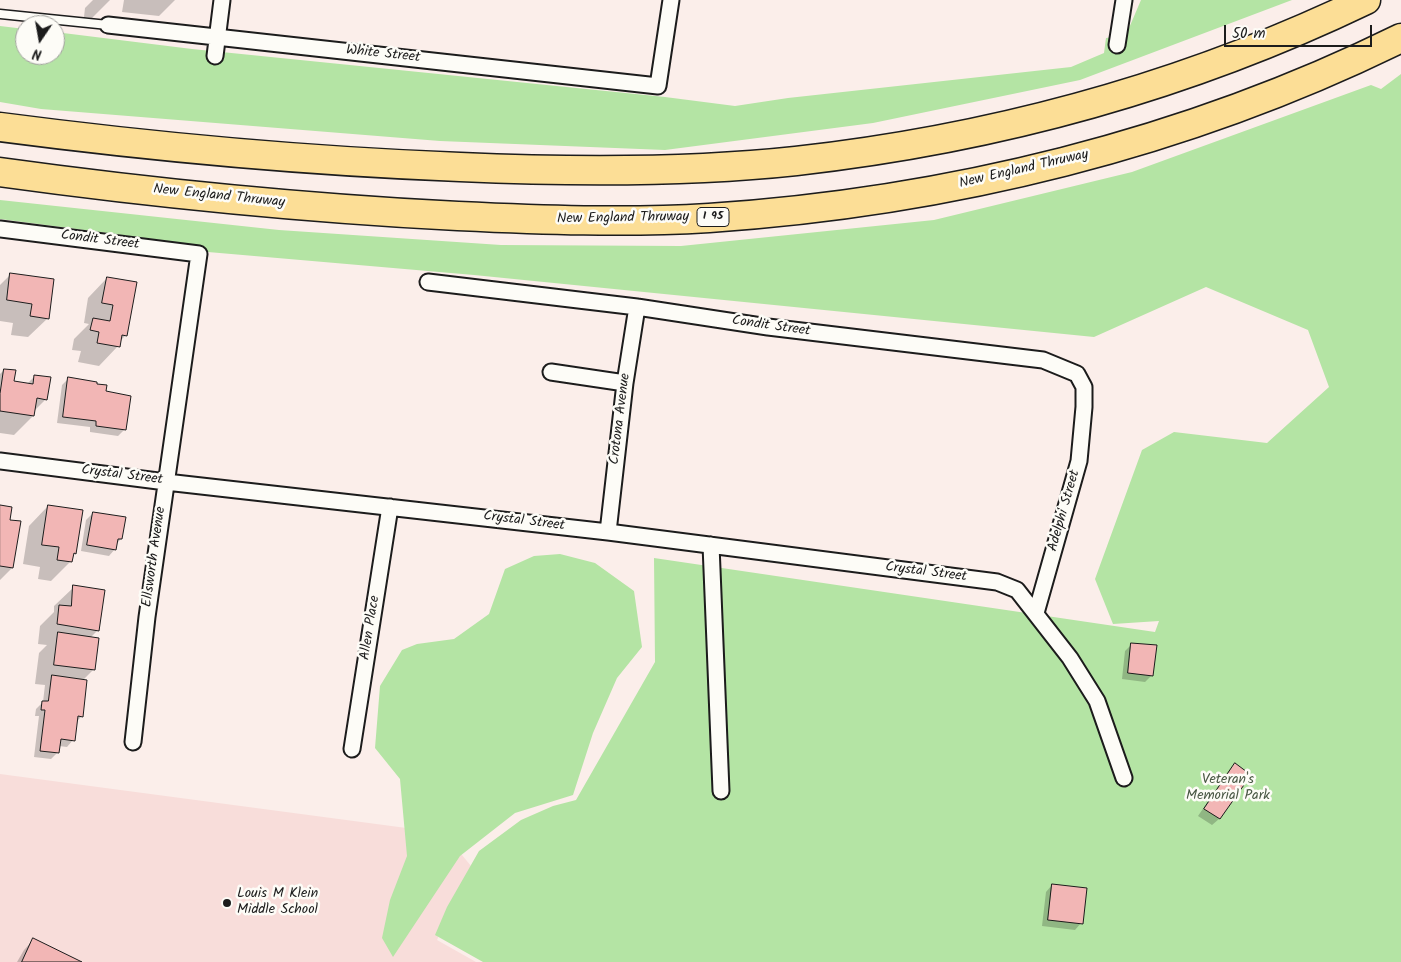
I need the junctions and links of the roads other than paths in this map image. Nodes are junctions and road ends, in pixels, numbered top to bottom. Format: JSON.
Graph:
{"nodes":[{"id":1,"x":222,"y":0,"type":"edge"},
{"id":2,"x":671,"y":0,"type":"edge"},
{"id":3,"x":1124,"y":0,"type":"edge"},
{"id":4,"x":1366,"y":0,"type":"edge"},
{"id":5,"x":0,"y":14,"type":"edge"},
{"id":6,"x":108,"y":25,"type":"joint"},
{"id":7,"x":217,"y":37,"type":"junction"},
{"id":8,"x":1401,"y":38,"type":"edge"},
{"id":9,"x":1117,"y":45,"type":"dead end"},
{"id":10,"x":215,"y":56,"type":"dead end"},
{"id":11,"x":0,"y":127,"type":"edge"},
{"id":12,"x":0,"y":172,"type":"edge"},
{"id":13,"x":0,"y":230,"type":"edge"},
{"id":14,"x":199,"y":254,"type":"joint"},
{"id":15,"x":428,"y":282,"type":"dead end"},
{"id":16,"x":637,"y":307,"type":"junction"},
{"id":17,"x":552,"y":372,"type":"dead end"},
{"id":18,"x":625,"y":383,"type":"junction"},
{"id":19,"x":1084,"y":407,"type":"joint"},
{"id":20,"x":0,"y":461,"type":"edge"},
{"id":21,"x":166,"y":482,"type":"junction"},
{"id":22,"x":390,"y":507,"type":"junction"},
{"id":23,"x":608,"y":532,"type":"junction"},
{"id":24,"x":711,"y":545,"type":"junction"},
{"id":25,"x":1036,"y":613,"type":"junction"},
{"id":26,"x":133,"y":742,"type":"dead end"},
{"id":27,"x":352,"y":749,"type":"dead end"},
{"id":28,"x":1124,"y":778,"type":"dead end"},
{"id":29,"x":721,"y":791,"type":"dead end"}],
"edges":[{"from":1,"to":7,"type":"street"},
{"from":2,"to":7,"type":"street","name":"White Street"},
{"from":3,"to":9,"type":"street"},
{"from":4,"to":11,"type":"highway"},
{"from":5,"to":6,"type":"lane"},
{"from":6,"to":7,"type":"street","name":"White Street"},
{"from":7,"to":10,"type":"street"},
{"from":8,"to":12,"type":"highway","name":"New England Thruway","number":"I 95"},
{"from":13,"to":14,"type":"street","name":"Condit Street"},
{"from":14,"to":21,"type":"street","name":"Ellsworth Avenue"},
{"from":15,"to":16,"type":"street","name":"Condit Street"},
{"from":16,"to":18,"type":"street","name":"Crotona Avenue"},
{"from":16,"to":19,"type":"street","name":"Condit Street"},
{"from":17,"to":18,"type":"street"},
{"from":18,"to":23,"type":"street","name":"Crotona Avenue"},
{"from":19,"to":25,"type":"street","name":"Adelphi Street"},
{"from":20,"to":21,"type":"street","name":"Crystal Street"},
{"from":21,"to":22,"type":"street","name":"Crystal Street"},
{"from":21,"to":26,"type":"street","name":"Ellsworth Avenue"},
{"from":22,"to":23,"type":"street","name":"Crystal Street"},
{"from":22,"to":27,"type":"street","name":"Allen Place"},
{"from":23,"to":24,"type":"street","name":"Crystal Street"},
{"from":24,"to":25,"type":"street","name":"Crystal Street"},
{"from":24,"to":29,"type":"street"},
{"from":25,"to":28,"type":"street","name":"Crystal Street"}]}
